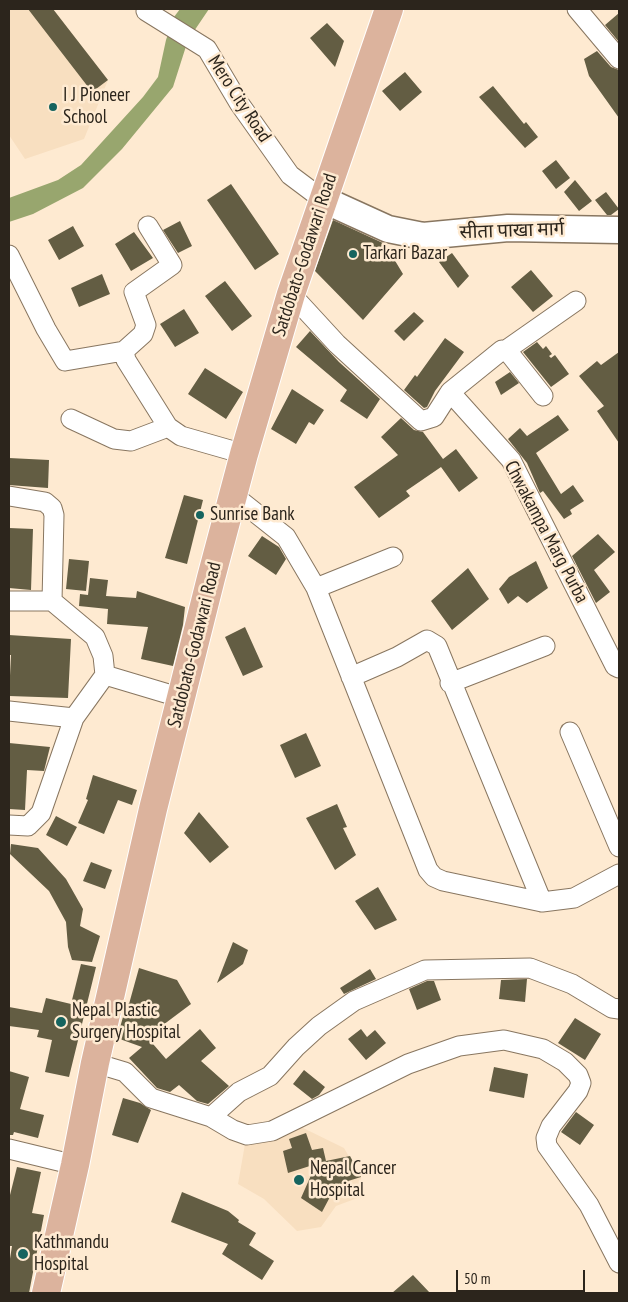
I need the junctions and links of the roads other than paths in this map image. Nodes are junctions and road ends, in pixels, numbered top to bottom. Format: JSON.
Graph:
{"nodes":[{"id":1,"x":389,"y":9,"type":"edge"},
{"id":2,"x":577,"y":9,"type":"edge"},
{"id":3,"x":146,"y":11,"type":"dead end"},
{"id":4,"x":619,"y":59,"type":"edge"},
{"id":5,"x":322,"y":199,"type":"junction"},
{"id":6,"x":148,"y":226,"type":"dead end"},
{"id":7,"x":619,"y":230,"type":"edge"},
{"id":8,"x":9,"y":255,"type":"edge"},
{"id":9,"x":291,"y":294,"type":"junction"},
{"id":10,"x":576,"y":301,"type":"dead end"},
{"id":11,"x":506,"y":350,"type":"junction"},
{"id":12,"x":124,"y":351,"type":"junction"},
{"id":13,"x":450,"y":392,"type":"junction"},
{"id":14,"x":543,"y":396,"type":"dead end"},
{"id":15,"x":71,"y":419,"type":"dead end"},
{"id":16,"x":168,"y":427,"type":"junction"},
{"id":17,"x":244,"y":454,"type":"junction"},
{"id":18,"x":233,"y":495,"type":"junction"},
{"id":19,"x":9,"y":496,"type":"edge"},
{"id":20,"x":393,"y":557,"type":"dead end"},
{"id":21,"x":316,"y":588,"type":"junction"},
{"id":22,"x":9,"y":601,"type":"edge"},
{"id":23,"x":52,"y":601,"type":"junction"},
{"id":24,"x":545,"y":646,"type":"dead end"},
{"id":25,"x":619,"y":668,"type":"edge"},
{"id":26,"x":105,"y":676,"type":"junction"},
{"id":27,"x":351,"y":677,"type":"junction"},
{"id":28,"x":450,"y":683,"type":"junction"},
{"id":29,"x":182,"y":698,"type":"junction"},
{"id":30,"x":9,"y":711,"type":"edge"},
{"id":31,"x":74,"y":718,"type":"junction"},
{"id":32,"x":570,"y":732,"type":"dead end"},
{"id":33,"x":9,"y":825,"type":"edge"},
{"id":34,"x":619,"y":847,"type":"edge"},
{"id":35,"x":619,"y":874,"type":"edge"},
{"id":36,"x":542,"y":902,"type":"junction"},
{"id":37,"x":619,"y":1009,"type":"edge"},
{"id":38,"x":95,"y":1064,"type":"junction"},
{"id":39,"x":210,"y":1117,"type":"junction"},
{"id":40,"x":9,"y":1149,"type":"edge"},
{"id":41,"x":75,"y":1165,"type":"junction"},
{"id":42,"x":619,"y":1263,"type":"edge"},
{"id":43,"x":46,"y":1293,"type":"edge"}],
"edges":[{"from":1,"to":5,"type":"main road","name":"Satdobato-Godawari Road"},
{"from":2,"to":4,"type":"street"},
{"from":3,"to":5,"type":"street","name":"Mero City Road"},
{"from":5,"to":7,"type":"street","name":"सीता पाखा मार्ग"},
{"from":5,"to":9,"type":"main road","name":"Satdobato-Godawari Road"},
{"from":6,"to":12,"type":"street"},
{"from":8,"to":12,"type":"street"},
{"from":9,"to":13,"type":"street"},
{"from":9,"to":17,"type":"main road","name":"Satdobato-Godawari Road"},
{"from":10,"to":11,"type":"street"},
{"from":11,"to":13,"type":"street"},
{"from":11,"to":14,"type":"street"},
{"from":12,"to":16,"type":"street"},
{"from":13,"to":25,"type":"street","name":"Chwakampa Marg Purba"},
{"from":15,"to":16,"type":"street"},
{"from":16,"to":17,"type":"street"},
{"from":17,"to":18,"type":"main road","name":"Satdobato-Godawari Road"},
{"from":18,"to":21,"type":"street"},
{"from":18,"to":29,"type":"main road","name":"Satdobato-Godawari Road"},
{"from":19,"to":23,"type":"street"},
{"from":20,"to":21,"type":"street"},
{"from":21,"to":27,"type":"street"},
{"from":22,"to":23,"type":"street"},
{"from":23,"to":26,"type":"street"},
{"from":24,"to":28,"type":"street"},
{"from":26,"to":29,"type":"street"},
{"from":26,"to":31,"type":"street"},
{"from":27,"to":28,"type":"street"},
{"from":27,"to":36,"type":"street"},
{"from":28,"to":36,"type":"street"},
{"from":29,"to":38,"type":"main road","name":"Satdobato-Godawari Road"},
{"from":30,"to":31,"type":"street"},
{"from":31,"to":33,"type":"street"},
{"from":32,"to":34,"type":"street"},
{"from":35,"to":36,"type":"street"},
{"from":37,"to":39,"type":"street"},
{"from":38,"to":39,"type":"street"},
{"from":38,"to":41,"type":"main road","name":"Satdobato-Godawari Road"},
{"from":39,"to":42,"type":"street"},
{"from":40,"to":41,"type":"street"},
{"from":41,"to":43,"type":"main road","name":"Satdobato-Godawari Road"}]}
